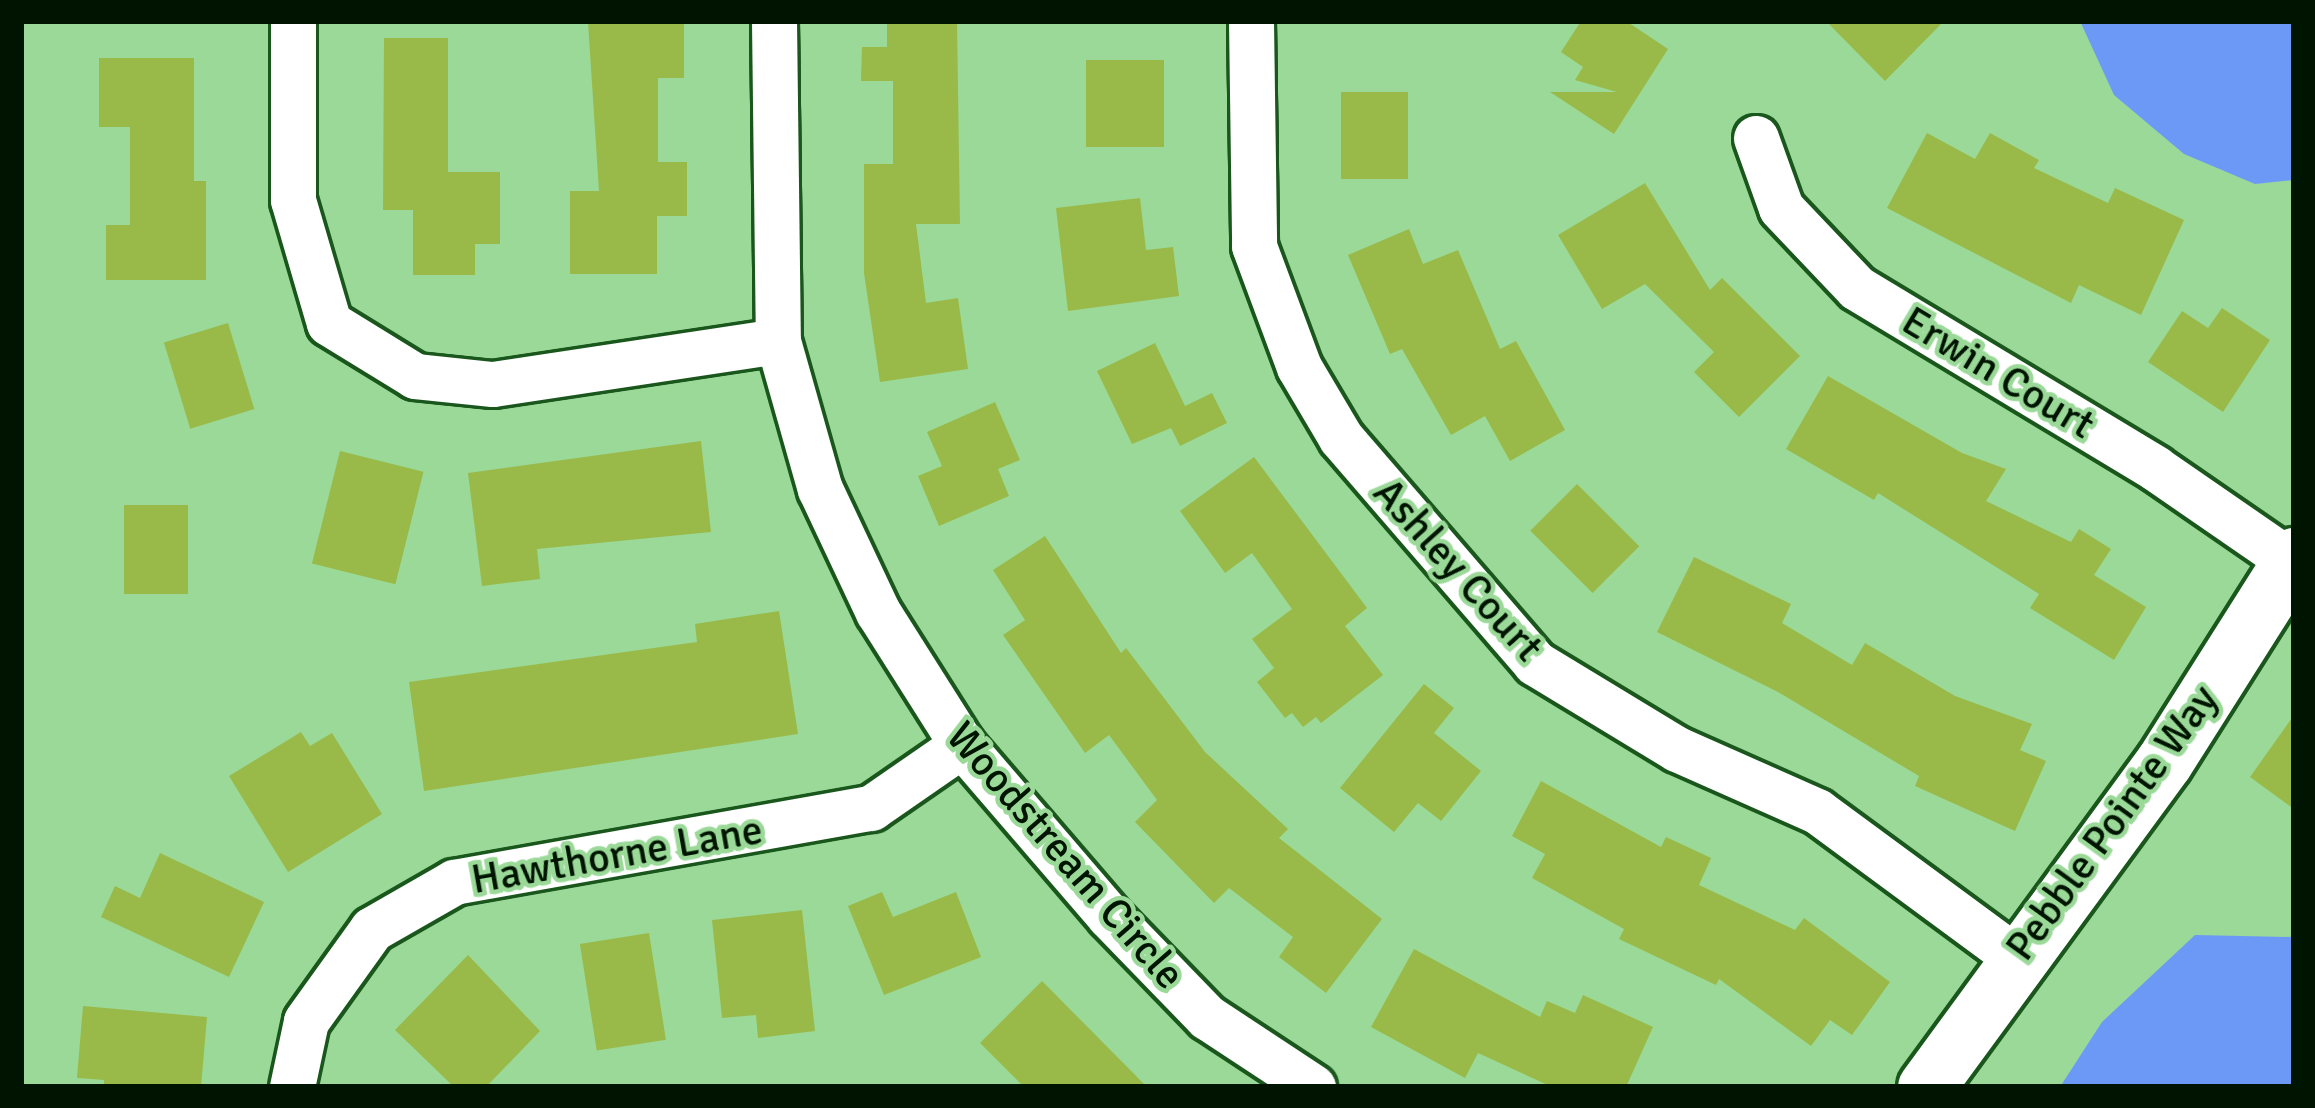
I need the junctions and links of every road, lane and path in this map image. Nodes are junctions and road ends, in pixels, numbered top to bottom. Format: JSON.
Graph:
{"nodes":[{"id":1,"x":293,"y":21,"type":"edge"},
{"id":2,"x":774,"y":21,"type":"edge"},
{"id":3,"x":1251,"y":21,"type":"edge"},
{"id":4,"x":1756,"y":138,"type":"dead end"},
{"id":5,"x":778,"y":341,"type":"junction"},
{"id":6,"x":2293,"y":561,"type":"edge"},
{"id":7,"x":962,"y":746,"type":"junction"},
{"id":8,"x":2015,"y":957,"type":"junction"},
{"id":9,"x":292,"y":1087,"type":"edge"},
{"id":10,"x":1313,"y":1087,"type":"edge"},
{"id":11,"x":1926,"y":1087,"type":"edge"}],
"edges":[{"from":1,"to":5,"type":"street"},
{"from":2,"to":5,"type":"street","name":"Woodstream Circle"},
{"from":3,"to":8,"type":"street","name":"Ashley Court"},
{"from":4,"to":6,"type":"street","name":"Erwin Court"},
{"from":5,"to":7,"type":"street","name":"Woodstream Circle"},
{"from":6,"to":8,"type":"street","name":"Pebble Pointe Way"},
{"from":7,"to":9,"type":"street","name":"Hawthorne Lane"},
{"from":7,"to":10,"type":"street","name":"Woodstream Circle"},
{"from":8,"to":11,"type":"street","name":"Pebble Pointe Way"}]}
